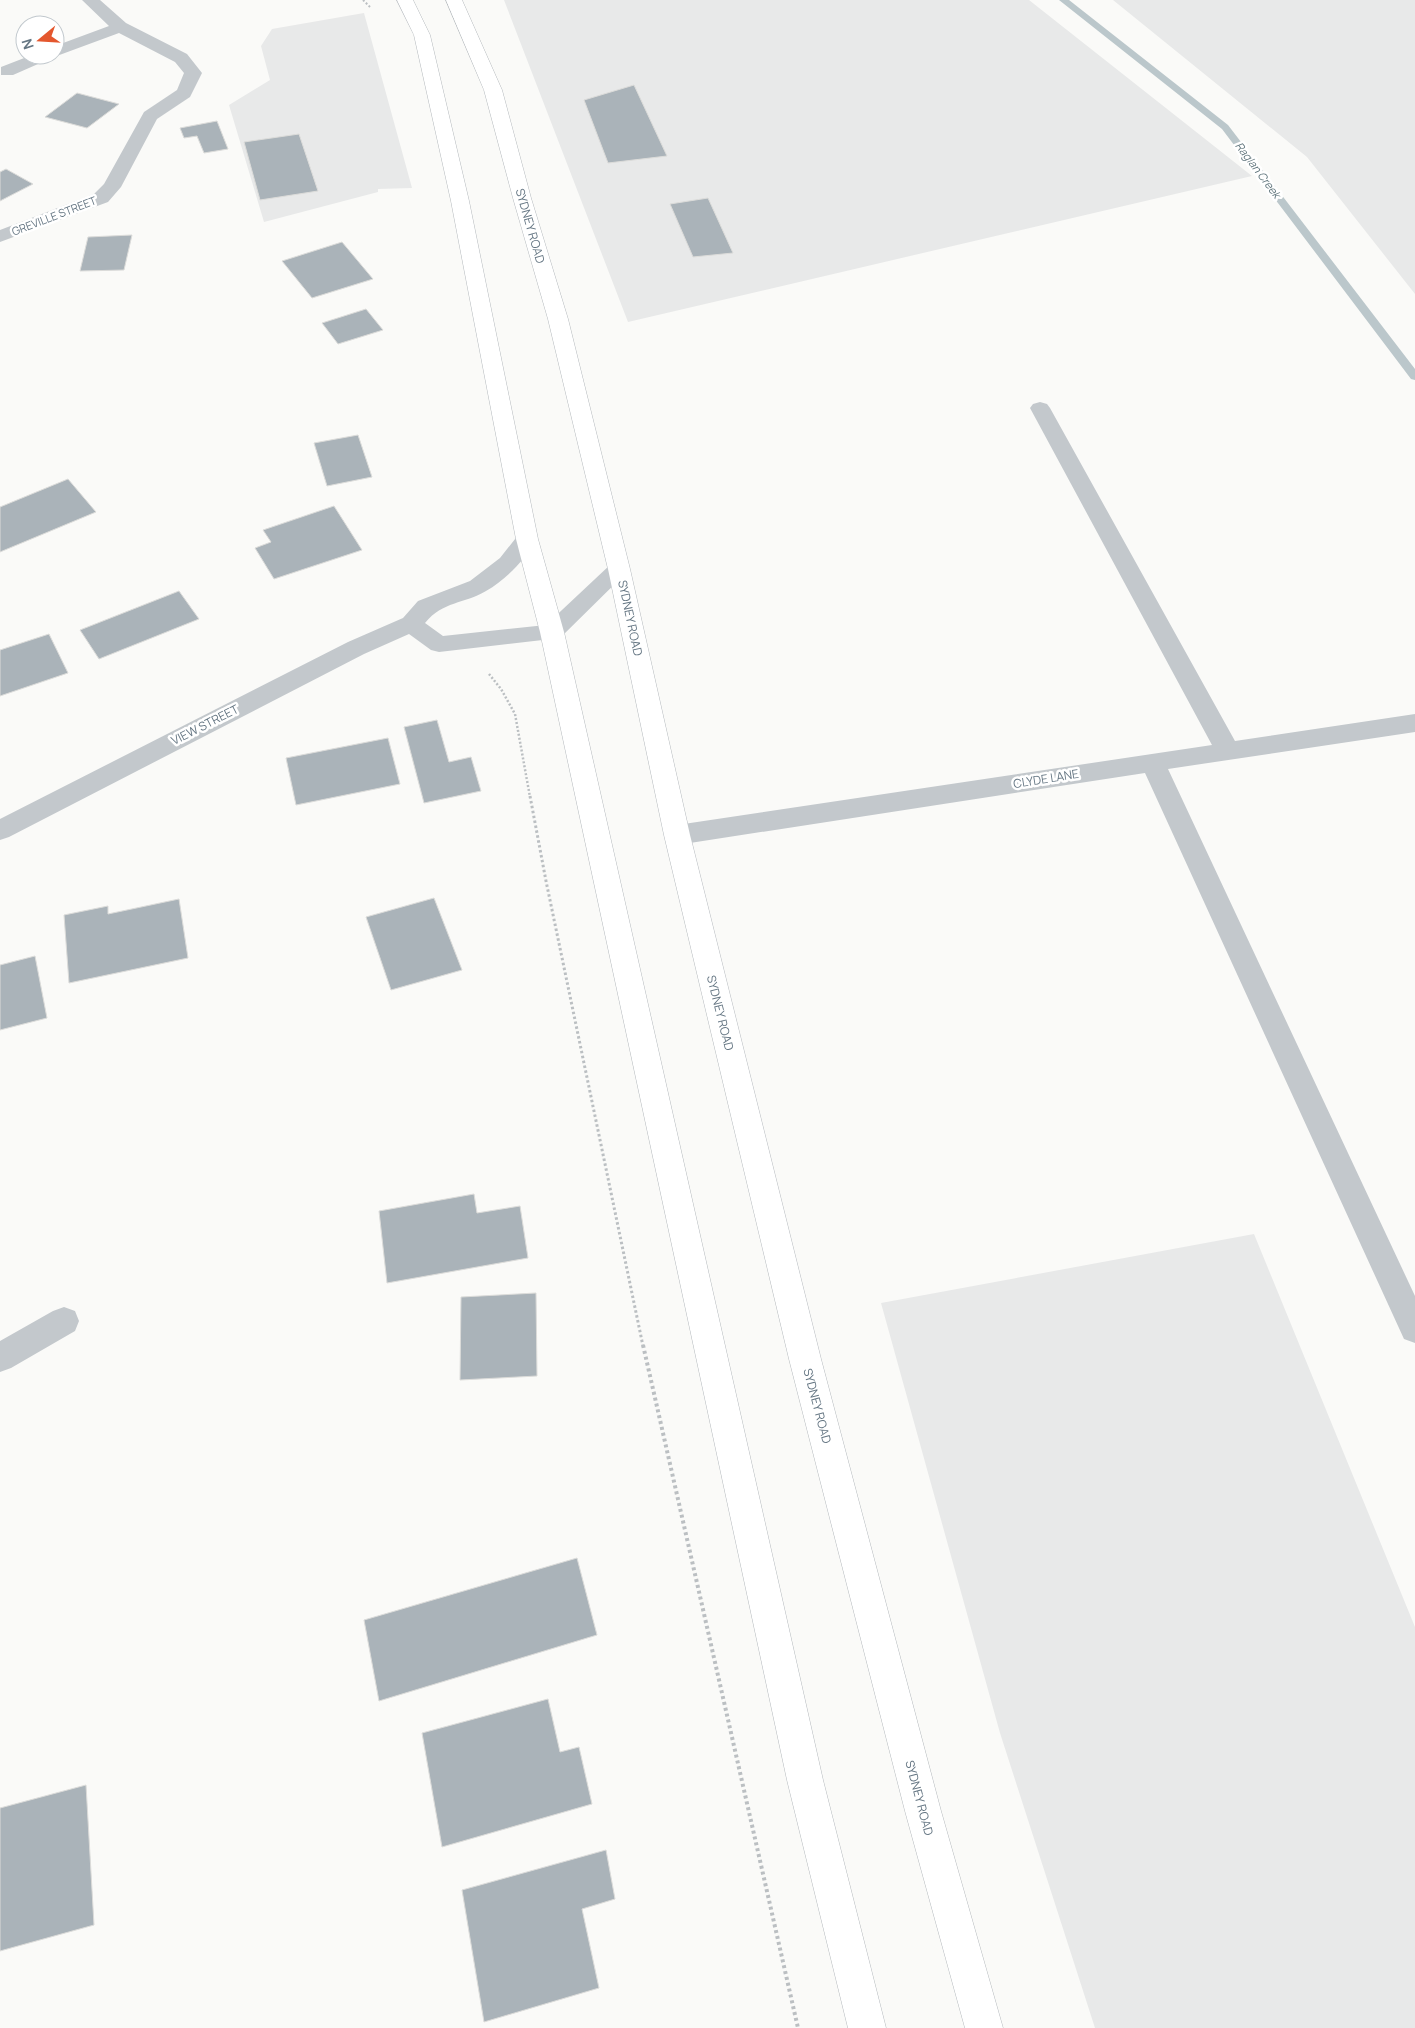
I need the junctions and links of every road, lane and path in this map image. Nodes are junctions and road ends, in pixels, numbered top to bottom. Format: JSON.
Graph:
{"nodes":[{"id":1,"x":90,"y":0,"type":"edge"},
{"id":2,"x":405,"y":0,"type":"edge"},
{"id":3,"x":454,"y":0,"type":"edge"},
{"id":4,"x":120,"y":27,"type":"junction"},
{"id":5,"x":65,"y":48,"type":"edge"},
{"id":6,"x":22,"y":65,"type":"edge"},
{"id":7,"x":7,"y":71,"type":"dead end"},
{"id":8,"x":0,"y":236,"type":"edge"},
{"id":9,"x":1040,"y":408,"type":"dead end"},
{"id":10,"x":527,"y":539,"type":"junction"},
{"id":11,"x":620,"y":569,"type":"junction"},
{"id":12,"x":412,"y":624,"type":"junction"},
{"id":13,"x":552,"y":632,"type":"junction"},
{"id":14,"x":489,"y":675,"type":"dead end"},
{"id":15,"x":1404,"y":725,"type":"edge"},
{"id":16,"x":1228,"y":752,"type":"junction"},
{"id":17,"x":1152,"y":763,"type":"junction"},
{"id":18,"x":0,"y":830,"type":"edge"},
{"id":19,"x":677,"y":835,"type":"junction"},
{"id":20,"x":64,"y":1321,"type":"dead end"},
{"id":21,"x":1415,"y":1329,"type":"edge"},
{"id":22,"x":0,"y":1358,"type":"edge"},
{"id":23,"x":798,"y":2028,"type":"edge"},
{"id":24,"x":867,"y":2028,"type":"edge"},
{"id":25,"x":984,"y":2028,"type":"edge"}],
"edges":[{"from":1,"to":4,"type":"street","name":"GREVILLE STREET"},
{"from":2,"to":10,"type":"highway"},
{"from":3,"to":11,"type":"highway","name":"SYDNEY ROAD"},
{"from":4,"to":5,"type":"street"},
{"from":4,"to":8,"type":"street","name":"GREVILLE STREET"},
{"from":6,"to":7,"type":"street"},
{"from":9,"to":16,"type":"street"},
{"from":10,"to":12,"type":"street","name":"VIEW STREET"},
{"from":10,"to":13,"type":"highway"},
{"from":11,"to":13,"type":"street"},
{"from":11,"to":19,"type":"highway","name":"SYDNEY ROAD"},
{"from":12,"to":13,"type":"street"},
{"from":12,"to":18,"type":"street","name":"VIEW STREET"},
{"from":13,"to":24,"type":"highway"},
{"from":14,"to":23,"type":"path"},
{"from":15,"to":16,"type":"street","name":"CLYDE LANE"},
{"from":16,"to":17,"type":"street","name":"CLYDE LANE"},
{"from":17,"to":19,"type":"street","name":"CLYDE LANE"},
{"from":17,"to":21,"type":"street"},
{"from":19,"to":25,"type":"highway","name":"SYDNEY ROAD"},
{"from":20,"to":22,"type":"street"}]}
